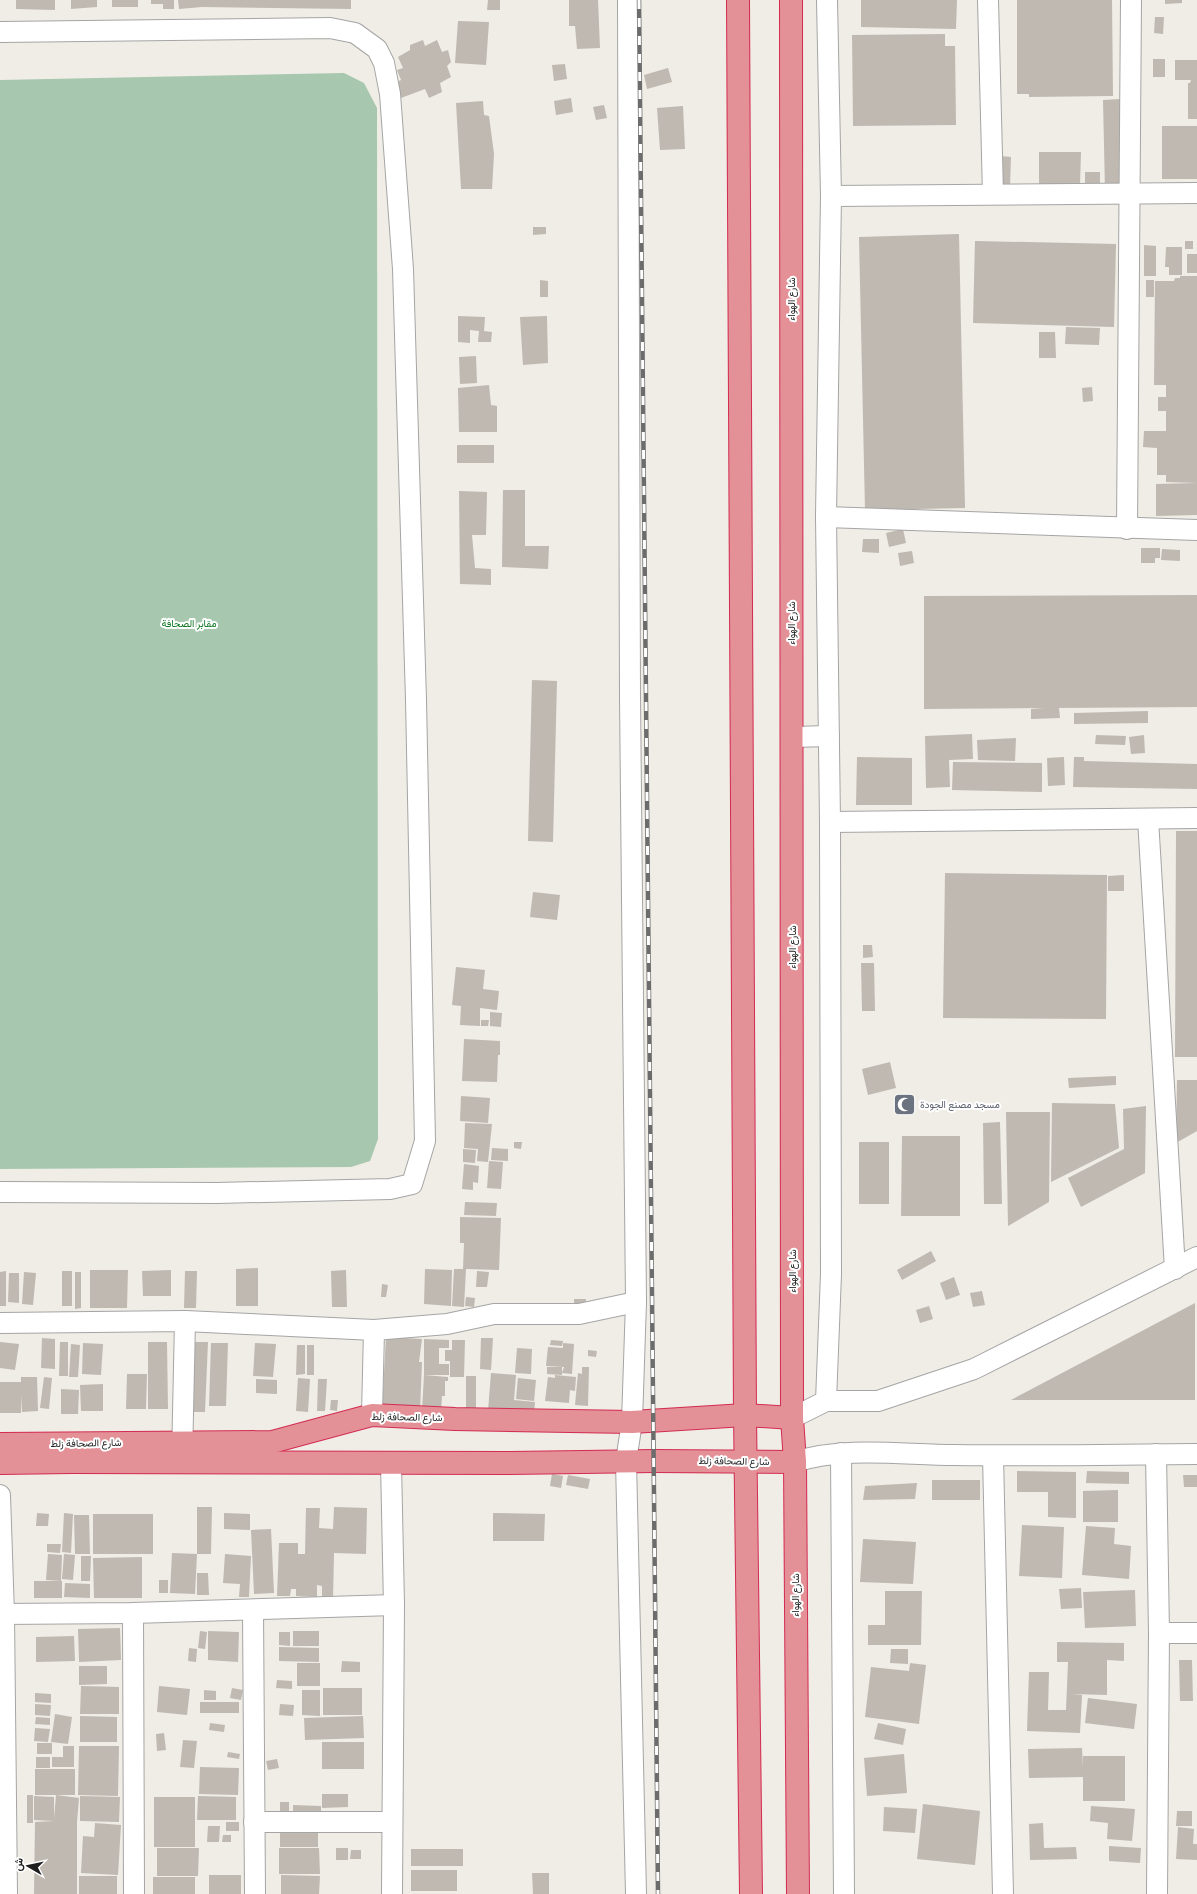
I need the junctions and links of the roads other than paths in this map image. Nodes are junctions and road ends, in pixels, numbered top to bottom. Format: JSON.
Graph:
{"nodes":[{"id":1,"x":628,"y":0,"type":"edge"},
{"id":2,"x":738,"y":0,"type":"edge"},
{"id":3,"x":791,"y":0,"type":"edge"},
{"id":4,"x":827,"y":0,"type":"edge"},
{"id":5,"x":988,"y":0,"type":"edge"},
{"id":6,"x":1131,"y":0,"type":"edge"},
{"id":7,"x":0,"y":32,"type":"edge"},
{"id":8,"x":1129,"y":193,"type":"junction"},
{"id":9,"x":1197,"y":193,"type":"edge"},
{"id":10,"x":993,"y":194,"type":"junction"},
{"id":11,"x":831,"y":196,"type":"junction"},
{"id":12,"x":826,"y":518,"type":"junction"},
{"id":13,"x":1127,"y":529,"type":"junction"},
{"id":14,"x":1197,"y":530,"type":"edge"},
{"id":15,"x":829,"y":736,"type":"junction"},
{"id":16,"x":793,"y":737,"type":"junction"},
{"id":17,"x":1197,"y":818,"type":"edge"},
{"id":18,"x":1148,"y":819,"type":"junction"},
{"id":19,"x":830,"y":822,"type":"junction"},
{"id":20,"x":0,"y":1192,"type":"edge"},
{"id":21,"x":1197,"y":1257,"type":"edge"},
{"id":22,"x":1175,"y":1269,"type":"junction"},
{"id":23,"x":636,"y":1302,"type":"junction"},
{"id":24,"x":185,"y":1321,"type":"junction"},
{"id":25,"x":0,"y":1323,"type":"edge"},
{"id":26,"x":374,"y":1330,"type":"junction"},
{"id":27,"x":826,"y":1401,"type":"junction"},
{"id":28,"x":372,"y":1415,"type":"junction"},
{"id":29,"x":745,"y":1415,"type":"junction"},
{"id":30,"x":792,"y":1418,"type":"junction"},
{"id":31,"x":632,"y":1422,"type":"junction"},
{"id":32,"x":0,"y":1444,"type":"edge"},
{"id":33,"x":182,"y":1453,"type":"junction"},
{"id":34,"x":841,"y":1453,"type":"junction"},
{"id":35,"x":1156,"y":1454,"type":"junction"},
{"id":36,"x":1197,"y":1454,"type":"edge"},
{"id":37,"x":994,"y":1456,"type":"junction"},
{"id":38,"x":626,"y":1461,"type":"junction"},
{"id":39,"x":747,"y":1461,"type":"junction"},
{"id":40,"x":795,"y":1462,"type":"junction"},
{"id":41,"x":0,"y":1463,"type":"edge"},
{"id":42,"x":391,"y":1463,"type":"junction"},
{"id":43,"x":0,"y":1495,"type":"edge"},
{"id":44,"x":394,"y":1605,"type":"junction"},
{"id":45,"x":253,"y":1610,"type":"junction"},
{"id":46,"x":133,"y":1613,"type":"junction"},
{"id":47,"x":2,"y":1614,"type":"edge"},
{"id":48,"x":1197,"y":1633,"type":"edge"},
{"id":49,"x":1159,"y":1634,"type":"junction"},
{"id":50,"x":254,"y":1822,"type":"junction"},
{"id":51,"x":392,"y":1822,"type":"junction"},
{"id":52,"x":7,"y":1894,"type":"edge"},
{"id":53,"x":134,"y":1894,"type":"edge"},
{"id":54,"x":255,"y":1894,"type":"edge"},
{"id":55,"x":392,"y":1894,"type":"edge"},
{"id":56,"x":636,"y":1894,"type":"edge"},
{"id":57,"x":751,"y":1894,"type":"edge"},
{"id":58,"x":798,"y":1894,"type":"edge"},
{"id":59,"x":844,"y":1894,"type":"edge"},
{"id":60,"x":1003,"y":1894,"type":"edge"},
{"id":61,"x":1157,"y":1894,"type":"edge"}],
"edges":[{"from":1,"to":23,"type":"street"},
{"from":2,"to":29,"type":"highway"},
{"from":3,"to":16,"type":"highway","name":"شارع الهواء"},
{"from":4,"to":11,"type":"street"},
{"from":5,"to":10,"type":"street"},
{"from":6,"to":8,"type":"street"},
{"from":7,"to":20,"type":"street"},
{"from":8,"to":9,"type":"street"},
{"from":8,"to":10,"type":"street"},
{"from":8,"to":13,"type":"street"},
{"from":10,"to":11,"type":"street"},
{"from":11,"to":12,"type":"street"},
{"from":12,"to":13,"type":"street"},
{"from":12,"to":15,"type":"street"},
{"from":13,"to":14,"type":"street"},
{"from":15,"to":16,"type":"street"},
{"from":15,"to":19,"type":"street"},
{"from":16,"to":30,"type":"highway","name":"شارع الهواء"},
{"from":17,"to":18,"type":"street"},
{"from":18,"to":19,"type":"street"},
{"from":18,"to":22,"type":"street"},
{"from":19,"to":27,"type":"street"},
{"from":21,"to":22,"type":"street"},
{"from":22,"to":27,"type":"street"},
{"from":23,"to":26,"type":"street"},
{"from":23,"to":31,"type":"street"},
{"from":24,"to":25,"type":"street"},
{"from":24,"to":26,"type":"street"},
{"from":24,"to":33,"type":"street"},
{"from":26,"to":28,"type":"street"},
{"from":27,"to":30,"type":"street"},
{"from":28,"to":31,"type":"highway","name":"شارع الصحافة زلط"},
{"from":28,"to":33,"type":"highway","name":"شارع الصحافة زلط"},
{"from":29,"to":30,"type":"highway","name":"شارع الصحافة زلط"},
{"from":29,"to":31,"type":"highway","name":"شارع الصحافة زلط"},
{"from":29,"to":39,"type":"highway"},
{"from":30,"to":40,"type":"highway","name":"شارع الهواء"},
{"from":31,"to":38,"type":"street"},
{"from":32,"to":33,"type":"highway","name":"شارع الصحافة زلط"},
{"from":33,"to":41,"type":"highway","name":"شارع الصحافة زلط"},
{"from":33,"to":42,"type":"highway","name":"شارع الصحافة زلط"},
{"from":34,"to":37,"type":"street"},
{"from":34,"to":40,"type":"street"},
{"from":34,"to":59,"type":"street"},
{"from":35,"to":36,"type":"street"},
{"from":35,"to":37,"type":"street"},
{"from":35,"to":49,"type":"street"},
{"from":37,"to":60,"type":"street"},
{"from":38,"to":39,"type":"highway","name":"شارع الصحافة زلط"},
{"from":38,"to":42,"type":"highway","name":"شارع الصحافة زلط"},
{"from":38,"to":56,"type":"street"},
{"from":39,"to":40,"type":"highway","name":"شارع الصحافة زلط"},
{"from":39,"to":57,"type":"highway"},
{"from":40,"to":58,"type":"highway","name":"شارع الهواء"},
{"from":42,"to":44,"type":"street"},
{"from":43,"to":47,"type":"street"},
{"from":44,"to":45,"type":"street"},
{"from":44,"to":51,"type":"street"},
{"from":45,"to":46,"type":"street"},
{"from":45,"to":50,"type":"street"},
{"from":46,"to":47,"type":"street"},
{"from":46,"to":53,"type":"street"},
{"from":47,"to":52,"type":"street"},
{"from":48,"to":49,"type":"street"},
{"from":49,"to":61,"type":"street"},
{"from":50,"to":51,"type":"street"},
{"from":50,"to":54,"type":"street"},
{"from":51,"to":55,"type":"street"}]}
